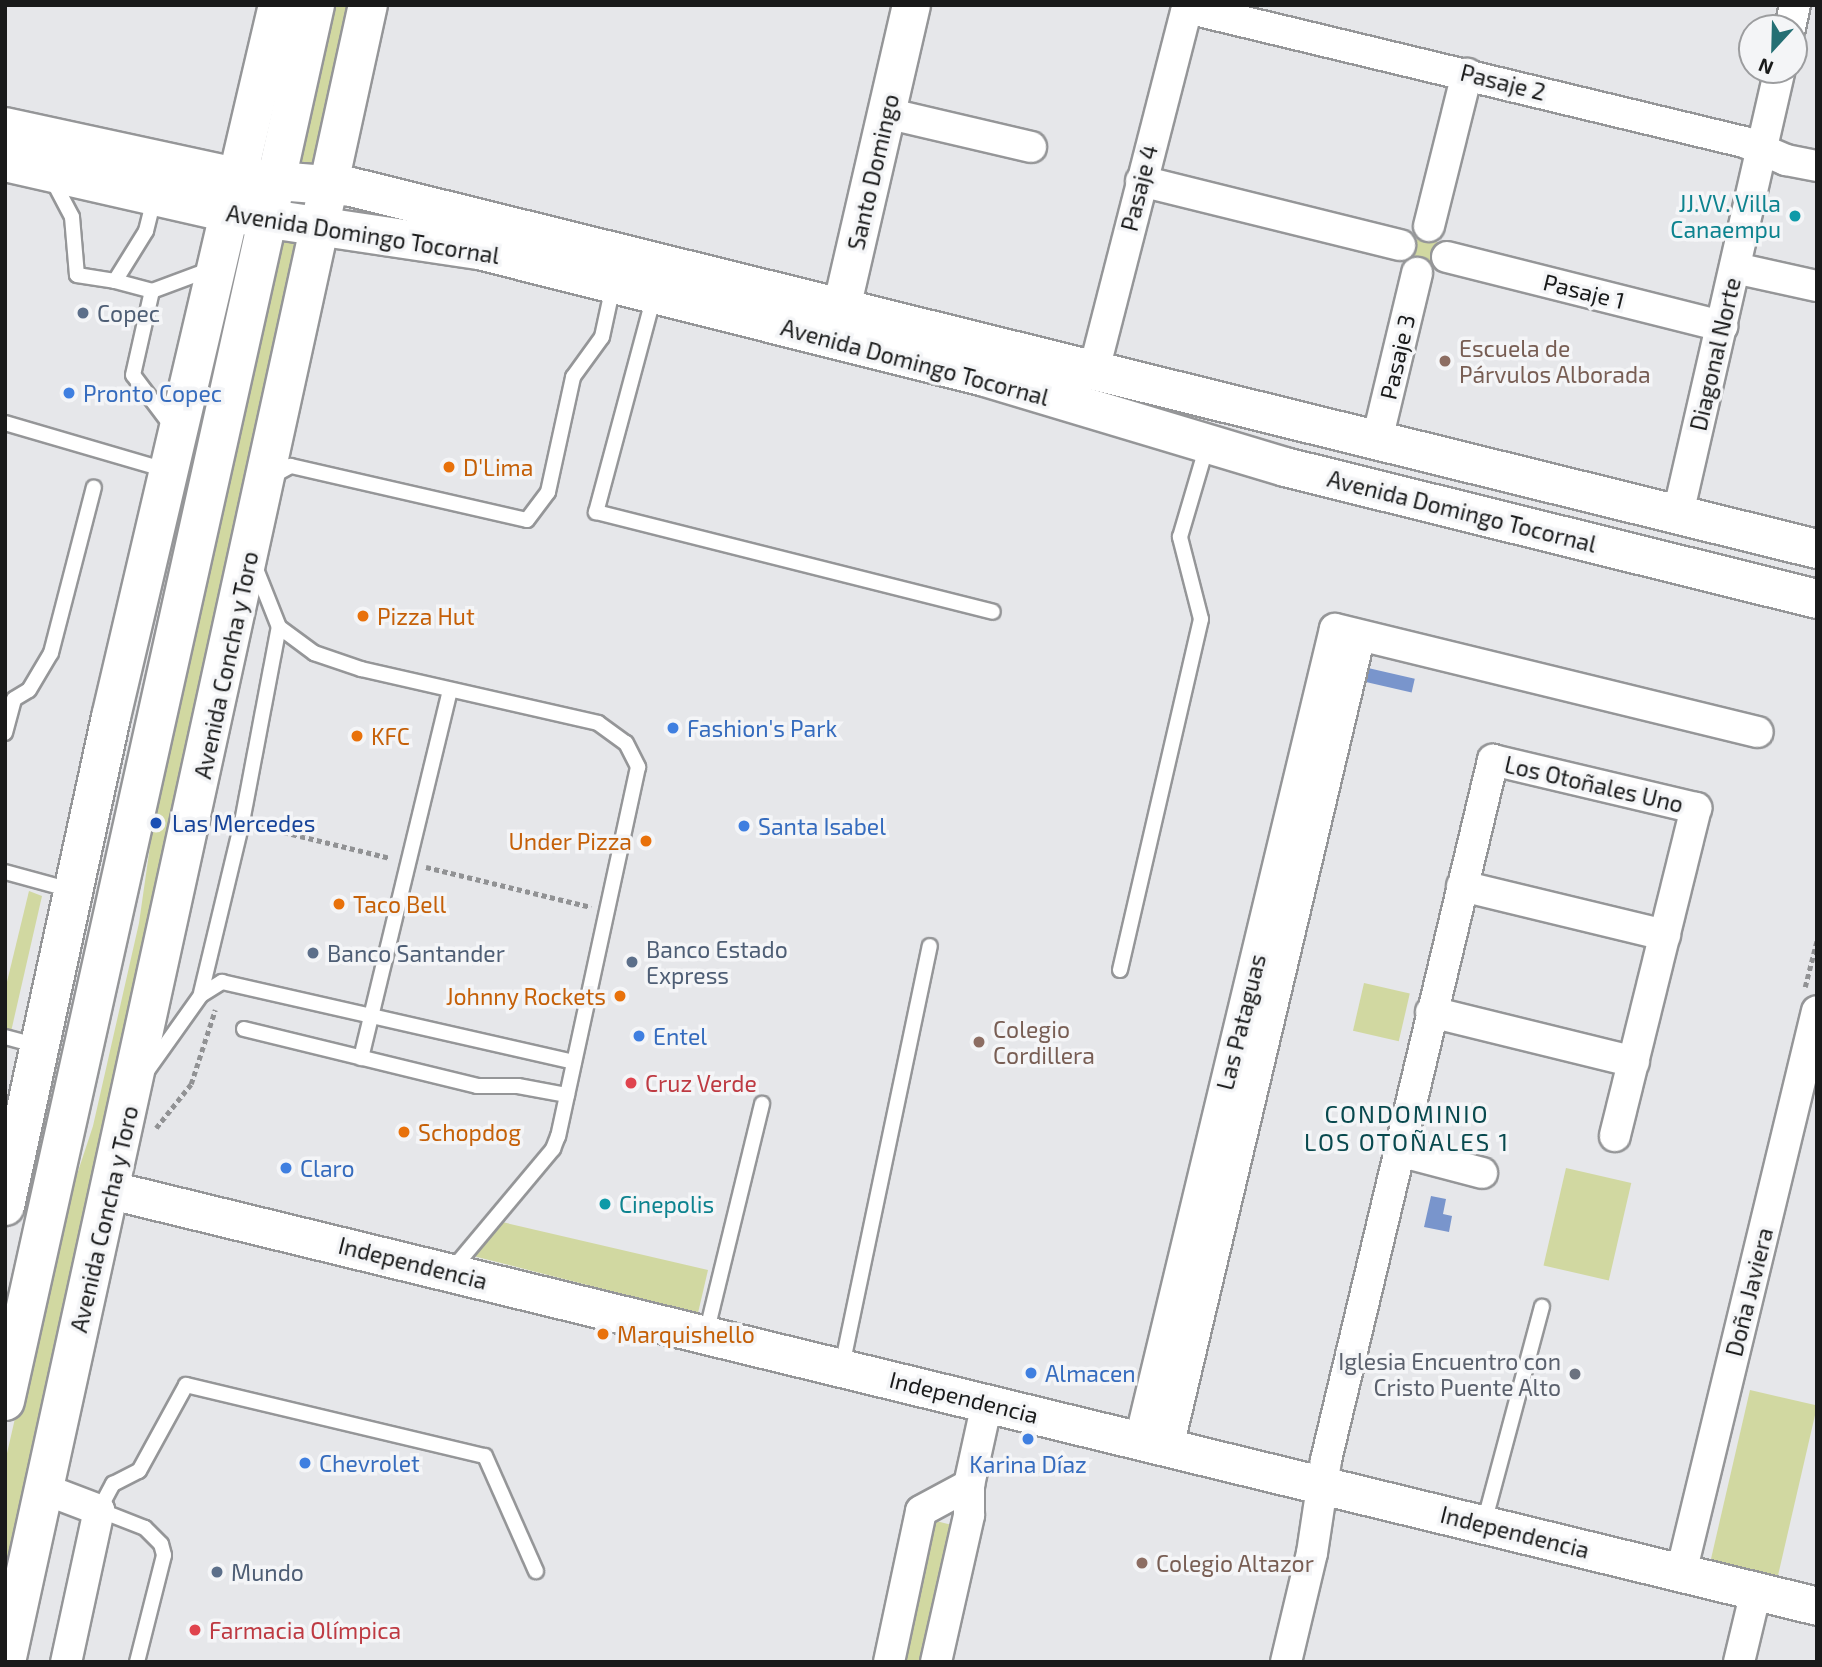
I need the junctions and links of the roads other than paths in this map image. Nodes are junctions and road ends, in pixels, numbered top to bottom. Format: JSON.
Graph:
{"nodes":[{"id":1,"x":278,"y":5,"type":"edge"},
{"id":2,"x":315,"y":5,"type":"edge"},
{"id":3,"x":368,"y":5,"type":"edge"},
{"id":4,"x":911,"y":5,"type":"edge"},
{"id":5,"x":1187,"y":8,"type":"joint"},
{"id":6,"x":1467,"y":74,"type":"junction"},
{"id":7,"x":1777,"y":84,"type":"edge"},
{"id":8,"x":886,"y":113,"type":"junction"},
{"id":9,"x":5,"y":127,"type":"edge"},
{"id":10,"x":1031,"y":147,"type":"dead end"},
{"id":11,"x":1762,"y":150,"type":"junction"},
{"id":12,"x":5,"y":162,"type":"edge"},
{"id":13,"x":1817,"y":166,"type":"edge"},
{"id":14,"x":48,"y":172,"type":"junction"},
{"id":15,"x":1141,"y":181,"type":"junction"},
{"id":16,"x":327,"y":183,"type":"junction"},
{"id":17,"x":249,"y":190,"type":"junction"},
{"id":18,"x":155,"y":196,"type":"junction"},
{"id":19,"x":267,"y":218,"type":"junction"},
{"id":20,"x":318,"y":225,"type":"junction"},
{"id":21,"x":1429,"y":226,"type":"junction"},
{"id":22,"x":1400,"y":245,"type":"junction"},
{"id":23,"x":1447,"y":257,"type":"junction"},
{"id":24,"x":215,"y":267,"type":"junction"},
{"id":25,"x":1735,"y":268,"type":"junction"},
{"id":26,"x":1417,"y":273,"type":"junction"},
{"id":27,"x":115,"y":281,"type":"junction"},
{"id":28,"x":613,"y":284,"type":"junction"},
{"id":29,"x":1817,"y":286,"type":"edge"},
{"id":30,"x":152,"y":291,"type":"junction"},
{"id":31,"x":654,"y":294,"type":"junction"},
{"id":32,"x":838,"y":323,"type":"junction"},
{"id":33,"x":1722,"y":326,"type":"junction"},
{"id":34,"x":1094,"y":370,"type":"junction"},
{"id":35,"x":1209,"y":399,"type":"junction"},
{"id":36,"x":5,"y":423,"type":"edge"},
{"id":37,"x":176,"y":432,"type":"junction"},
{"id":38,"x":1377,"y":440,"type":"junction"},
{"id":39,"x":1202,"y":444,"type":"junction"},
{"id":40,"x":1474,"y":464,"type":"junction"},
{"id":41,"x":167,"y":470,"type":"junction"},
{"id":42,"x":265,"y":480,"type":"junction"},
{"id":43,"x":94,"y":487,"type":"dead end"},
{"id":44,"x":1462,"y":511,"type":"junction"},
{"id":45,"x":1678,"y":514,"type":"junction"},
{"id":46,"x":1758,"y":534,"type":"junction"},
{"id":47,"x":1810,"y":547,"type":"edge"},
{"id":48,"x":251,"y":550,"type":"junction"},
{"id":49,"x":184,"y":582,"type":"junction"},
{"id":50,"x":1747,"y":582,"type":"junction"},
{"id":51,"x":1803,"y":596,"type":"edge"},
{"id":52,"x":993,"y":612,"type":"dead end"},
{"id":53,"x":279,"y":627,"type":"junction"},
{"id":54,"x":450,"y":691,"type":"junction"},
{"id":55,"x":111,"y":717,"type":"junction"},
{"id":56,"x":1758,"y":732,"type":"dead end"},
{"id":57,"x":5,"y":733,"type":"edge"},
{"id":58,"x":5,"y":872,"type":"edge"},
{"id":59,"x":1462,"y":886,"type":"junction"},
{"id":60,"x":74,"y":891,"type":"junction"},
{"id":61,"x":1665,"y":935,"type":"junction"},
{"id":62,"x":930,"y":946,"type":"dead end"},
{"id":63,"x":1120,"y":970,"type":"dead end"},
{"id":64,"x":201,"y":995,"type":"junction"},
{"id":65,"x":1810,"y":1003,"type":"edge"},
{"id":66,"x":1431,"y":1012,"type":"junction"},
{"id":67,"x":372,"y":1013,"type":"junction"},
{"id":68,"x":244,"y":1029,"type":"dead end"},
{"id":69,"x":23,"y":1041,"type":"edge"},
{"id":70,"x":82,"y":1049,"type":"junction"},
{"id":71,"x":362,"y":1058,"type":"junction"},
{"id":72,"x":574,"y":1062,"type":"junction"},
{"id":73,"x":1634,"y":1062,"type":"junction"},
{"id":74,"x":133,"y":1092,"type":"junction"},
{"id":75,"x":567,"y":1095,"type":"junction"},
{"id":76,"x":762,"y":1104,"type":"dead end"},
{"id":77,"x":1615,"y":1136,"type":"dead end"},
{"id":78,"x":1399,"y":1151,"type":"junction"},
{"id":79,"x":1482,"y":1173,"type":"dead end"},
{"id":80,"x":52,"y":1186,"type":"junction"},
{"id":81,"x":111,"y":1190,"type":"junction"},
{"id":82,"x":5,"y":1206,"type":"edge"},
{"id":83,"x":450,"y":1272,"type":"junction"},
{"id":84,"x":1542,"y":1307,"type":"dead end"},
{"id":85,"x":706,"y":1334,"type":"junction"},
{"id":86,"x":842,"y":1368,"type":"junction"},
{"id":87,"x":5,"y":1401,"type":"edge"},
{"id":88,"x":987,"y":1403,"type":"junction"},
{"id":89,"x":1154,"y":1444,"type":"junction"},
{"id":90,"x":969,"y":1485,"type":"junction"},
{"id":91,"x":1324,"y":1485,"type":"junction"},
{"id":92,"x":44,"y":1489,"type":"junction"},
{"id":93,"x":99,"y":1510,"type":"junction"},
{"id":94,"x":1484,"y":1525,"type":"junction"},
{"id":95,"x":536,"y":1571,"type":"dead end"},
{"id":96,"x":1681,"y":1573,"type":"junction"},
{"id":97,"x":1756,"y":1591,"type":"junction"},
{"id":98,"x":1817,"y":1606,"type":"edge"},
{"id":99,"x":6,"y":1662,"type":"edge"},
{"id":100,"x":66,"y":1662,"type":"edge"},
{"id":101,"x":137,"y":1662,"type":"edge"},
{"id":102,"x":888,"y":1662,"type":"edge"},
{"id":103,"x":936,"y":1662,"type":"edge"},
{"id":104,"x":1286,"y":1662,"type":"edge"},
{"id":105,"x":1739,"y":1662,"type":"edge"}],
"edges":[{"from":1,"to":17,"type":"main road"},
{"from":2,"to":17,"type":"main road"},
{"from":3,"to":16,"type":"main road","name":"Avenida Concha y Toro"},
{"from":4,"to":8,"type":"street","name":"Santo Domingo"},
{"from":5,"to":6,"type":"street","name":"Pasaje 2"},
{"from":5,"to":15,"type":"street","name":"Pasaje 4"},
{"from":6,"to":11,"type":"street","name":"Pasaje 2"},
{"from":6,"to":21,"type":"street"},
{"from":7,"to":11,"type":"street","name":"Diagonal Norte"},
{"from":8,"to":10,"type":"street"},
{"from":8,"to":32,"type":"street","name":"Santo Domingo"},
{"from":9,"to":17,"type":"main road","name":"Avenida Domingo Tocornal"},
{"from":11,"to":13,"type":"street","name":"Pasaje 2"},
{"from":11,"to":25,"type":"street","name":"Diagonal Norte"},
{"from":12,"to":14,"type":"main road","name":"Avenida Domingo Tocornal"},
{"from":14,"to":18,"type":"main road","name":"Avenida Domingo Tocornal"},
{"from":14,"to":27,"type":"lane"},
{"from":15,"to":22,"type":"street"},
{"from":15,"to":34,"type":"street","name":"Pasaje 4"},
{"from":16,"to":17,"type":"main road","name":"Avenida Domingo Tocornal"},
{"from":16,"to":20,"type":"main road","name":"Avenida Concha y Toro"},
{"from":16,"to":32,"type":"main road","name":"Avenida Domingo Tocornal"},
{"from":17,"to":18,"type":"main road","name":"Avenida Domingo Tocornal"},
{"from":17,"to":19,"type":"main road"},
{"from":17,"to":24,"type":"main road"},
{"from":18,"to":27,"type":"lane"},
{"from":19,"to":20,"type":"main road","name":"Avenida Domingo Tocornal"},
{"from":19,"to":49,"type":"main road"},
{"from":20,"to":28,"type":"main road","name":"Avenida Domingo Tocornal"},
{"from":20,"to":42,"type":"main road","name":"Avenida Concha y Toro"},
{"from":21,"to":22,"type":"street"},
{"from":21,"to":23,"type":"street"},
{"from":22,"to":26,"type":"street"},
{"from":23,"to":26,"type":"street"},
{"from":23,"to":33,"type":"street","name":"Pasaje 1"},
{"from":24,"to":30,"type":"lane"},
{"from":24,"to":37,"type":"main road"},
{"from":25,"to":29,"type":"street"},
{"from":25,"to":33,"type":"street","name":"Diagonal Norte"},
{"from":26,"to":38,"type":"street","name":"Pasaje 3"},
{"from":27,"to":30,"type":"lane"},
{"from":28,"to":31,"type":"main road","name":"Avenida Domingo Tocornal"},
{"from":28,"to":42,"type":"lane"},
{"from":30,"to":37,"type":"lane"},
{"from":31,"to":32,"type":"main road","name":"Avenida Domingo Tocornal"},
{"from":31,"to":52,"type":"lane"},
{"from":32,"to":34,"type":"main road","name":"Avenida Domingo Tocornal"},
{"from":32,"to":39,"type":"main road","name":"Avenida Domingo Tocornal"},
{"from":33,"to":45,"type":"street","name":"Diagonal Norte"},
{"from":34,"to":35,"type":"main road","name":"Avenida Domingo Tocornal"},
{"from":35,"to":38,"type":"main road","name":"Avenida Domingo Tocornal"},
{"from":35,"to":39,"type":"main road"},
{"from":36,"to":41,"type":"lane"},
{"from":37,"to":41,"type":"main road"},
{"from":38,"to":40,"type":"main road","name":"Avenida Domingo Tocornal"},
{"from":39,"to":44,"type":"main road","name":"Avenida Domingo Tocornal"},
{"from":39,"to":63,"type":"lane"},
{"from":40,"to":44,"type":"main road"},
{"from":40,"to":45,"type":"main road","name":"Avenida Domingo Tocornal"},
{"from":41,"to":55,"type":"main road"},
{"from":42,"to":48,"type":"main road","name":"Avenida Concha y Toro"},
{"from":43,"to":57,"type":"lane"},
{"from":44,"to":50,"type":"main road","name":"Avenida Domingo Tocornal"},
{"from":45,"to":46,"type":"main road","name":"Avenida Domingo Tocornal"},
{"from":46,"to":47,"type":"main road","name":"Avenida Domingo Tocornal"},
{"from":46,"to":50,"type":"main road"},
{"from":47,"to":51,"type":"main road"},
{"from":48,"to":53,"type":"lane"},
{"from":48,"to":74,"type":"main road","name":"Avenida Concha y Toro"},
{"from":49,"to":55,"type":"main road"},
{"from":49,"to":70,"type":"main road"},
{"from":50,"to":51,"type":"main road","name":"Avenida Domingo Tocornal"},
{"from":53,"to":54,"type":"lane"},
{"from":53,"to":64,"type":"lane","name":"Avenida Concha y Toro"},
{"from":54,"to":67,"type":"lane"},
{"from":54,"to":72,"type":"lane"},
{"from":55,"to":60,"type":"main road"},
{"from":56,"to":89,"type":"street","name":"Las Pataguas"},
{"from":58,"to":60,"type":"lane"},
{"from":59,"to":61,"type":"street"},
{"from":59,"to":61,"type":"street","name":"Los Otoñales Uno"},
{"from":59,"to":66,"type":"street","name":"Los Otoñales Uno"},
{"from":60,"to":69,"type":"main road"},
{"from":61,"to":73,"type":"street","name":"Los Otoñales Uno"},
{"from":62,"to":86,"type":"lane"},
{"from":64,"to":67,"type":"lane"},
{"from":64,"to":74,"type":"lane"},
{"from":65,"to":96,"type":"street","name":"Doña Javiera"},
{"from":66,"to":73,"type":"street"},
{"from":66,"to":78,"type":"street","name":"Los Otoñales Uno"},
{"from":67,"to":71,"type":"lane"},
{"from":67,"to":72,"type":"lane"},
{"from":68,"to":71,"type":"lane"},
{"from":69,"to":82,"type":"main road"},
{"from":70,"to":74,"type":"main road"},
{"from":70,"to":80,"type":"main road"},
{"from":71,"to":75,"type":"lane"},
{"from":72,"to":75,"type":"lane"},
{"from":73,"to":77,"type":"street","name":"Los Otoñales Uno"},
{"from":74,"to":81,"type":"main road","name":"Avenida Concha y Toro"},
{"from":75,"to":83,"type":"lane"},
{"from":76,"to":85,"type":"lane"},
{"from":78,"to":79,"type":"street"},
{"from":78,"to":91,"type":"street","name":"Los Otoñales Uno"},
{"from":80,"to":81,"type":"main road"},
{"from":80,"to":82,"type":"main road"},
{"from":80,"to":87,"type":"main road"},
{"from":81,"to":83,"type":"street","name":"Independencia"},
{"from":81,"to":92,"type":"main road","name":"Avenida Concha y Toro"},
{"from":83,"to":85,"type":"street","name":"Independencia"},
{"from":84,"to":94,"type":"lane"},
{"from":85,"to":86,"type":"street","name":"Independencia"},
{"from":86,"to":88,"type":"street","name":"Independencia"},
{"from":88,"to":89,"type":"street","name":"Independencia"},
{"from":88,"to":90,"type":"street"},
{"from":89,"to":91,"type":"street","name":"Independencia"},
{"from":90,"to":102,"type":"street"},
{"from":90,"to":103,"type":"street"},
{"from":91,"to":94,"type":"street","name":"Independencia"},
{"from":91,"to":104,"type":"street","name":"Los Otoñales Uno"},
{"from":92,"to":93,"type":"street"},
{"from":92,"to":99,"type":"main road","name":"Avenida Concha y Toro"},
{"from":93,"to":95,"type":"lane"},
{"from":93,"to":100,"type":"street"},
{"from":93,"to":101,"type":"lane"},
{"from":94,"to":96,"type":"street","name":"Independencia"},
{"from":96,"to":97,"type":"street","name":"Independencia"},
{"from":97,"to":98,"type":"street","name":"Independencia"},
{"from":97,"to":105,"type":"street"}]}
